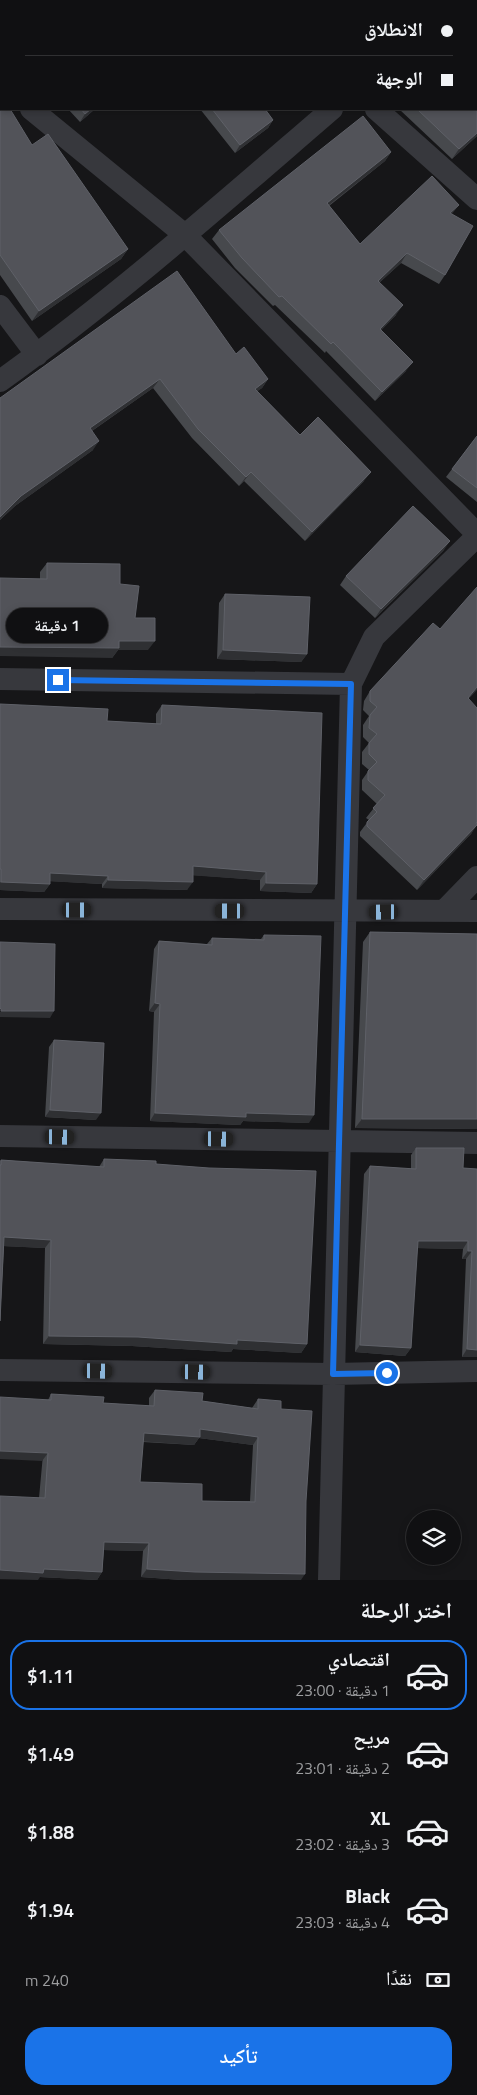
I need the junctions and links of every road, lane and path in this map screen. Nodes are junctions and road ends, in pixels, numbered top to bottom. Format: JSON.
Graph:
{"nodes":[{"id":1,"x":32,"y":110,"type":"edge"},
{"id":2,"x":331,"y":110,"type":"edge"},
{"id":3,"x":377,"y":110,"type":"edge"},
{"id":4,"x":477,"y":199,"type":"edge"},
{"id":5,"x":185,"y":235,"type":"junction"},
{"id":6,"x":0,"y":306,"type":"edge"},
{"id":7,"x":37,"y":355,"type":"junction"},
{"id":8,"x":0,"y":381,"type":"edge"},
{"id":9,"x":477,"y":535,"type":"edge"},
{"id":10,"x":0,"y":679,"type":"edge"},
{"id":11,"x":351,"y":684,"type":"junction"},
{"id":12,"x":477,"y":877,"type":"edge"},
{"id":13,"x":0,"y":909,"type":"edge"},
{"id":14,"x":444,"y":911,"type":"junction"},
{"id":15,"x":477,"y":911,"type":"edge"},
{"id":16,"x":345,"y":912,"type":"junction"},
{"id":17,"x":0,"y":1136,"type":"edge"},
{"id":18,"x":339,"y":1142,"type":"junction"},
{"id":19,"x":477,"y":1143,"type":"edge"},
{"id":20,"x":0,"y":1370,"type":"edge"},
{"id":21,"x":477,"y":1372,"type":"edge"},
{"id":22,"x":333,"y":1374,"type":"junction"},
{"id":23,"x":329,"y":1580,"type":"edge"}],
"edges":[{"from":1,"to":5,"type":"street"},
{"from":2,"to":5,"type":"street"},
{"from":3,"to":4,"type":"street"},
{"from":5,"to":7,"type":"street"},
{"from":5,"to":9,"type":"street"},
{"from":6,"to":7,"type":"street"},
{"from":7,"to":8,"type":"street"},
{"from":9,"to":11,"type":"street"},
{"from":10,"to":11,"type":"street"},
{"from":11,"to":16,"type":"street"},
{"from":12,"to":14,"type":"street"},
{"from":13,"to":16,"type":"street"},
{"from":14,"to":15,"type":"street"},
{"from":14,"to":16,"type":"street"},
{"from":16,"to":18,"type":"street"},
{"from":17,"to":18,"type":"street"},
{"from":18,"to":19,"type":"street"},
{"from":18,"to":22,"type":"street"},
{"from":20,"to":22,"type":"street"},
{"from":21,"to":22,"type":"street"},
{"from":22,"to":23,"type":"street"}]}
